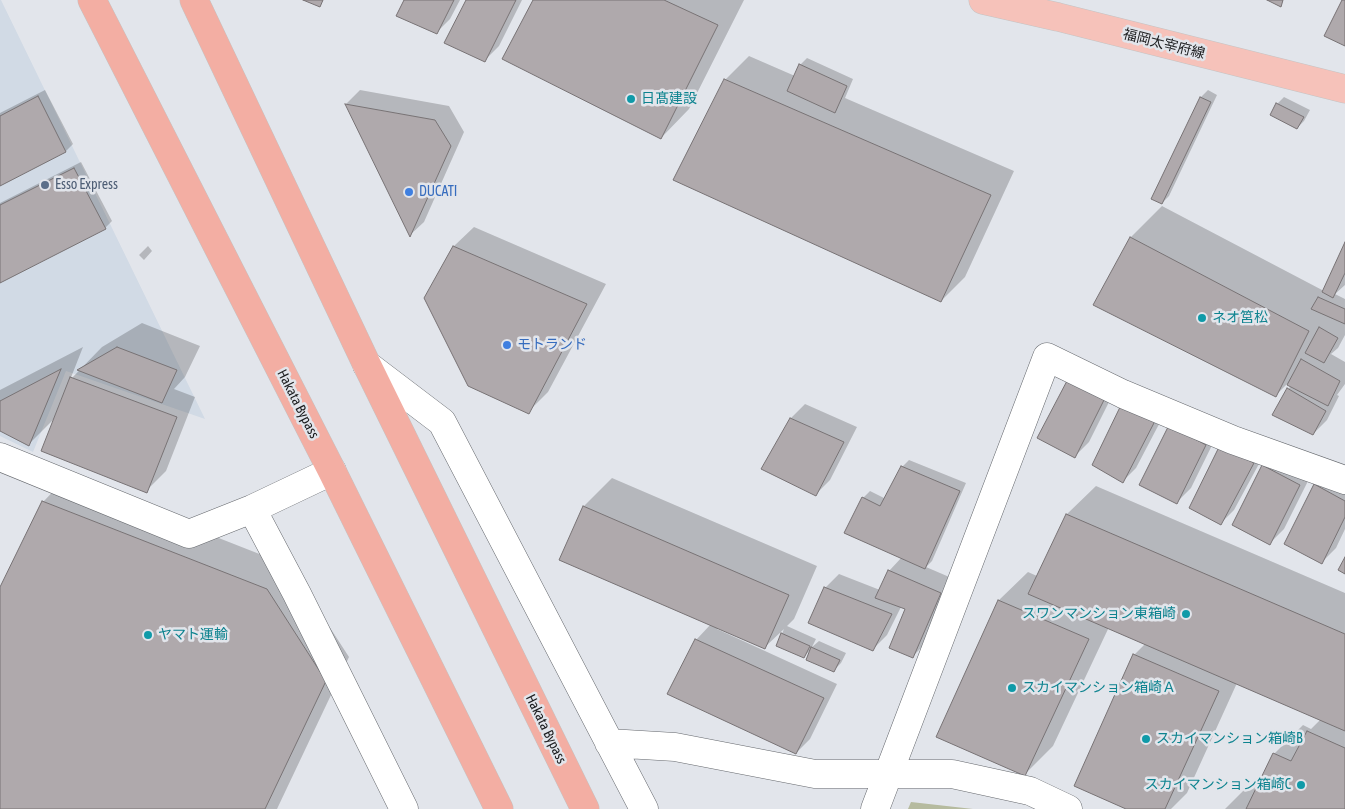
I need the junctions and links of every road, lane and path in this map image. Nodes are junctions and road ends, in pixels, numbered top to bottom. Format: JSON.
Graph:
{"nodes":[{"id":1,"x":92,"y":0,"type":"edge"},
{"id":2,"x":194,"y":0,"type":"edge"},
{"id":3,"x":983,"y":0,"type":"edge"},
{"id":4,"x":1345,"y":89,"type":"edge"},
{"id":5,"x":367,"y":365,"type":"junction"},
{"id":6,"x":0,"y":457,"type":"edge"},
{"id":7,"x":332,"y":471,"type":"junction"},
{"id":8,"x":1345,"y":480,"type":"edge"},
{"id":9,"x":252,"y":510,"type":"junction"},
{"id":10,"x":610,"y":743,"type":"junction"},
{"id":11,"x":888,"y":775,"type":"junction"},
{"id":12,"x":404,"y":809,"type":"edge"},
{"id":13,"x":499,"y":809,"type":"edge"},
{"id":14,"x":585,"y":809,"type":"edge"},
{"id":15,"x":644,"y":809,"type":"edge"},
{"id":16,"x":874,"y":809,"type":"edge"},
{"id":17,"x":1068,"y":809,"type":"edge"}],
"edges":[{"from":1,"to":7,"type":"highway","name":"Hakata Bypass"},
{"from":2,"to":5,"type":"highway","name":"Hakata Bypass"},
{"from":3,"to":4,"type":"main road","name":"福岡太宰府線"},
{"from":5,"to":10,"type":"street"},
{"from":5,"to":14,"type":"highway","name":"Hakata Bypass"},
{"from":6,"to":9,"type":"street"},
{"from":7,"to":9,"type":"street"},
{"from":7,"to":13,"type":"highway","name":"Hakata Bypass"},
{"from":8,"to":11,"type":"street"},
{"from":9,"to":12,"type":"street"},
{"from":10,"to":11,"type":"street"},
{"from":10,"to":15,"type":"street"},
{"from":11,"to":16,"type":"street"},
{"from":11,"to":17,"type":"street"}]}
